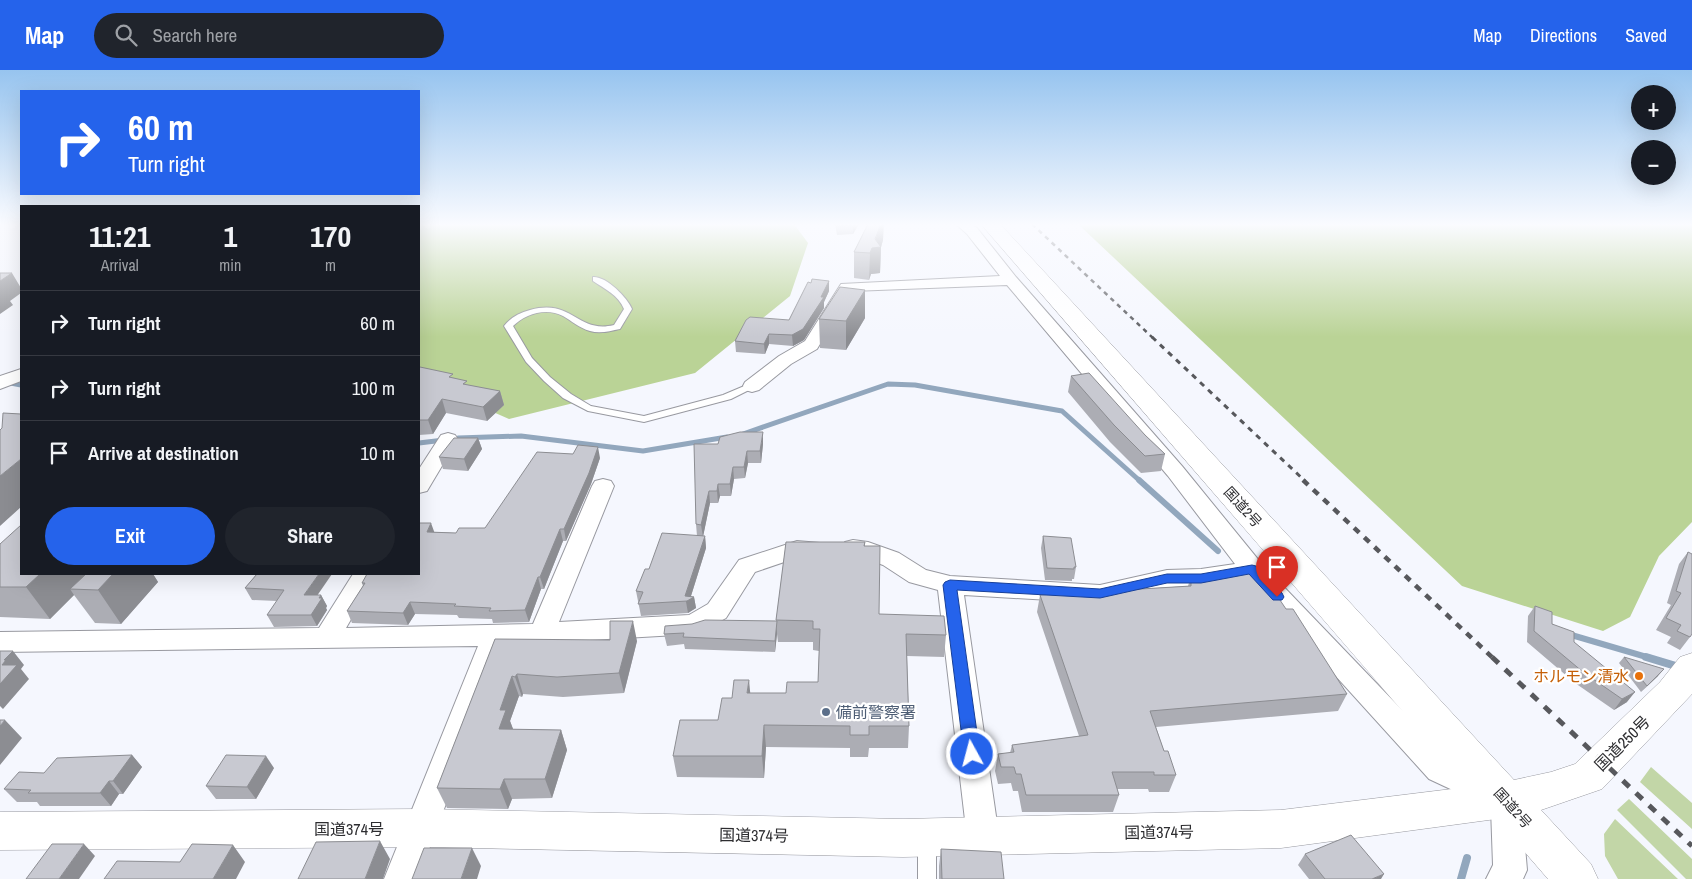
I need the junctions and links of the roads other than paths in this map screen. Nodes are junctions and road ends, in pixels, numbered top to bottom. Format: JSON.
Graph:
{"nodes":[{"id":1,"x":996,"y":262,"type":"edge"},
{"id":2,"x":1024,"y":262,"type":"edge"},
{"id":3,"x":596,"y":279,"type":"dead end"},
{"id":4,"x":1011,"y":280,"type":"junction"},
{"id":5,"x":20,"y":374,"type":"edge"},
{"id":6,"x":0,"y":382,"type":"edge"},
{"id":7,"x":752,"y":386,"type":"joint"},
{"id":8,"x":448,"y":439,"type":"dead end"},
{"id":9,"x":420,"y":484,"type":"edge"},
{"id":10,"x":603,"y":486,"type":"dead end"},
{"id":11,"x":1252,"y":569,"type":"junction"},
{"id":12,"x":365,"y":575,"type":"edge"},
{"id":13,"x":950,"y":585,"type":"junction"},
{"id":14,"x":542,"y":633,"type":"junction"},
{"id":15,"x":495,"y":636,"type":"junction"},
{"id":16,"x":326,"y":640,"type":"junction"},
{"id":17,"x":0,"y":642,"type":"edge"},
{"id":18,"x":1682,"y":680,"type":"edge"},
{"id":19,"x":1506,"y":800,"type":"junction"},
{"id":20,"x":420,"y":828,"type":"junction"},
{"id":21,"x":0,"y":831,"type":"edge"},
{"id":22,"x":983,"y":836,"type":"junction"},
{"id":23,"x":927,"y":838,"type":"junction"},
{"id":24,"x":401,"y":879,"type":"edge"},
{"id":25,"x":928,"y":879,"type":"edge"},
{"id":26,"x":1503,"y":879,"type":"edge"},
{"id":27,"x":1576,"y":879,"type":"edge"}],
"edges":[{"from":1,"to":4,"type":"street"},
{"from":2,"to":19,"type":"highway","name":"国道2号"},
{"from":3,"to":7,"type":"lane"},
{"from":4,"to":7,"type":"street"},
{"from":4,"to":11,"type":"street"},
{"from":5,"to":6,"type":"street"},
{"from":8,"to":9,"type":"street"},
{"from":10,"to":14,"type":"street"},
{"from":11,"to":13,"type":"street"},
{"from":11,"to":19,"type":"street"},
{"from":12,"to":16,"type":"street"},
{"from":13,"to":14,"type":"street"},
{"from":13,"to":22,"type":"street"},
{"from":14,"to":15,"type":"street"},
{"from":15,"to":16,"type":"street"},
{"from":15,"to":20,"type":"street"},
{"from":16,"to":17,"type":"street"},
{"from":18,"to":19,"type":"highway","name":"国道250号"},
{"from":19,"to":22,"type":"highway","name":"国道374号"},
{"from":19,"to":26,"type":"street"},
{"from":19,"to":27,"type":"highway","name":"国道2号"},
{"from":20,"to":21,"type":"highway","name":"国道374号"},
{"from":20,"to":23,"type":"highway","name":"国道374号"},
{"from":20,"to":24,"type":"street"},
{"from":22,"to":23,"type":"highway","name":"国道374号"},
{"from":23,"to":25,"type":"lane"}]}
